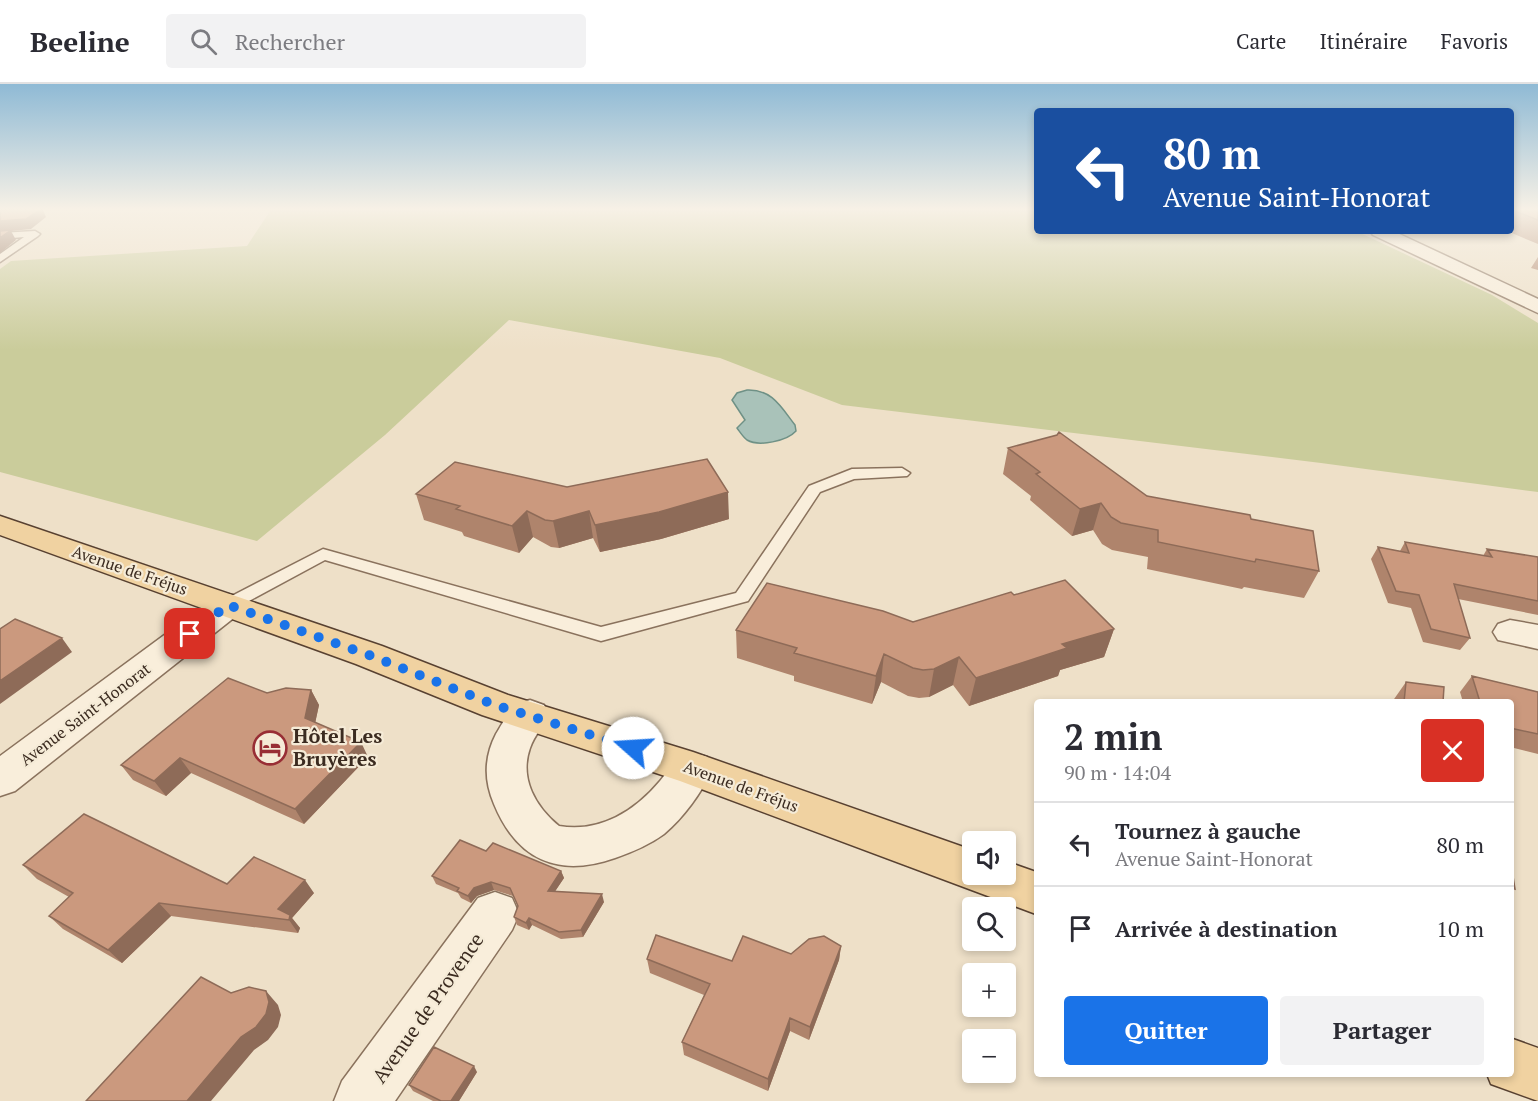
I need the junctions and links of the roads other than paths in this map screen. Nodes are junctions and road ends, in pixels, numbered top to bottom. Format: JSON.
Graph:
{"nodes":[{"id":1,"x":1430,"y":255,"type":"edge"},
{"id":2,"x":1538,"y":307,"type":"edge"},
{"id":3,"x":902,"y":473,"type":"dead end"},
{"id":4,"x":0,"y":525,"type":"edge"},
{"id":5,"x":228,"y":605,"type":"junction"},
{"id":6,"x":530,"y":715,"type":"junction"},
{"id":7,"x":693,"y":769,"type":"junction"},
{"id":8,"x":0,"y":779,"type":"edge"},
{"id":9,"x":962,"y":866,"type":"edge"},
{"id":10,"x":1014,"y":885,"type":"edge"},
{"id":11,"x":1034,"y":892,"type":"edge"},
{"id":12,"x":495,"y":914,"type":"dead end"},
{"id":13,"x":1514,"y":1066,"type":"edge"},
{"id":14,"x":1538,"y":1075,"type":"edge"},
{"id":15,"x":362,"y":1101,"type":"edge"}],
"edges":[{"from":1,"to":2,"type":"street"},
{"from":3,"to":5,"type":"lane"},
{"from":4,"to":5,"type":"main road","name":"Avenue de Fréjus"},
{"from":5,"to":6,"type":"main road","name":"Avenue de Fréjus"},
{"from":5,"to":8,"type":"street","name":"Avenue Saint-Honorat"},
{"from":6,"to":7,"type":"main road","name":"Avenue de Fréjus"},
{"from":6,"to":7,"type":"street"},
{"from":7,"to":9,"type":"main road","name":"Avenue de Fréjus"},
{"from":10,"to":11,"type":"main road"},
{"from":12,"to":15,"type":"street","name":"Avenue de Provence"},
{"from":13,"to":14,"type":"main road"}]}
